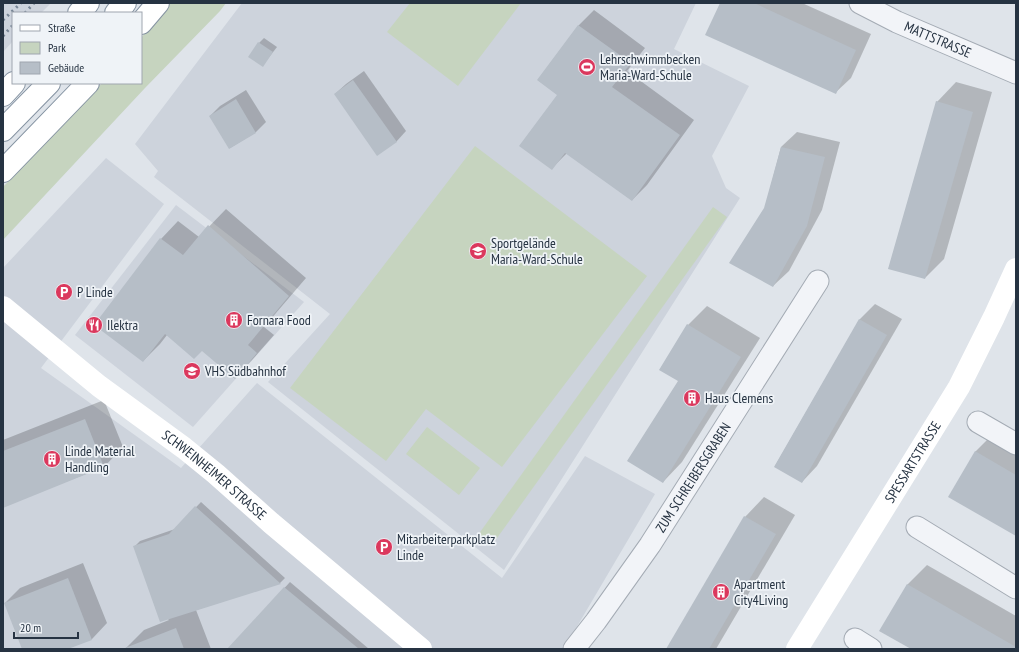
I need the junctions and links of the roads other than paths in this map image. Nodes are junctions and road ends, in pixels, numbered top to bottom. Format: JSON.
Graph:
{"nodes":[{"id":1,"x":88,"y":3,"type":"edge"},
{"id":2,"x":125,"y":3,"type":"edge"},
{"id":3,"x":158,"y":3,"type":"edge"},
{"id":4,"x":860,"y":3,"type":"edge"},
{"id":5,"x":80,"y":12,"type":"edge"},
{"id":6,"x":117,"y":12,"type":"edge"},
{"id":7,"x":142,"y":22,"type":"edge"},
{"id":8,"x":1016,"y":73,"type":"edge"},
{"id":9,"x":13,"y":84,"type":"edge"},
{"id":10,"x":48,"y":84,"type":"edge"},
{"id":11,"x":87,"y":84,"type":"edge"},
{"id":12,"x":3,"y":95,"type":"edge"},
{"id":13,"x":3,"y":130,"type":"edge"},
{"id":14,"x":3,"y":171,"type":"edge"},
{"id":15,"x":1016,"y":269,"type":"edge"},
{"id":16,"x":818,"y":281,"type":"dead end"},
{"id":17,"x":3,"y":307,"type":"edge"},
{"id":18,"x":978,"y":422,"type":"dead end"},
{"id":19,"x":1016,"y":444,"type":"edge"},
{"id":20,"x":917,"y":527,"type":"dead end"},
{"id":21,"x":1016,"y":588,"type":"edge"},
{"id":22,"x":421,"y":649,"type":"edge"},
{"id":23,"x":574,"y":649,"type":"edge"},
{"id":24,"x":797,"y":649,"type":"edge"}],
"edges":[{"from":1,"to":5,"type":"main road"},
{"from":2,"to":6,"type":"main road"},
{"from":3,"to":7,"type":"main road"},
{"from":4,"to":8,"type":"street","name":"MATTSTRASSE"},
{"from":9,"to":12,"type":"main road"},
{"from":10,"to":13,"type":"main road"},
{"from":11,"to":14,"type":"main road"},
{"from":15,"to":24,"type":"main road","name":"SPESSARTSTRASSE"},
{"from":16,"to":23,"type":"street","name":"ZUM SCHREIBERSGRABEN"},
{"from":17,"to":22,"type":"main road","name":"SCHWEINHEIMER STRASSE"},
{"from":18,"to":19,"type":"street"},
{"from":20,"to":21,"type":"street"}]}
